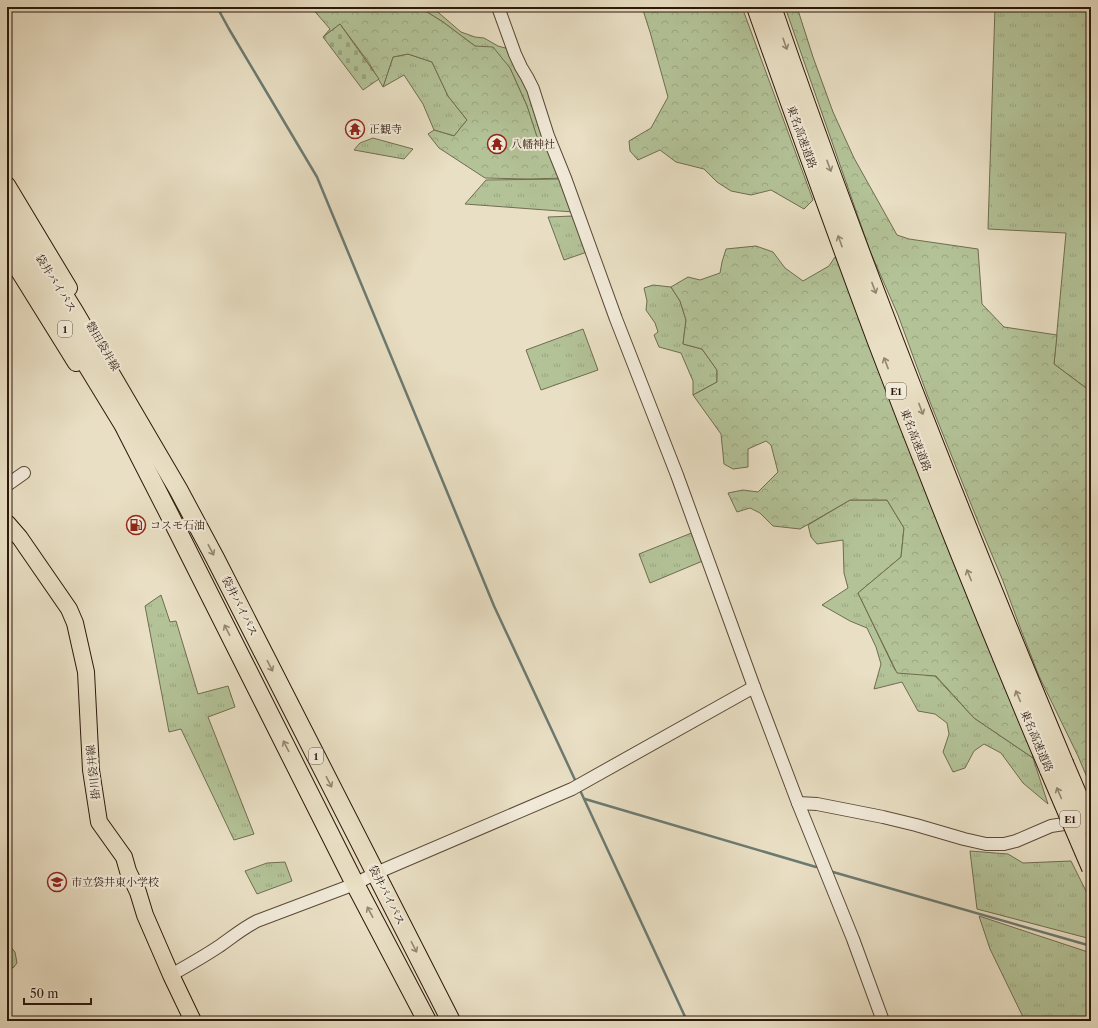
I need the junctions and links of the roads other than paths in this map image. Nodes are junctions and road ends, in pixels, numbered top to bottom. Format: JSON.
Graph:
{"nodes":[{"id":1,"x":498,"y":7,"type":"edge"},
{"id":2,"x":756,"y":7,"type":"edge"},
{"id":3,"x":772,"y":7,"type":"edge"},
{"id":4,"x":7,"y":185,"type":"edge"},
{"id":5,"x":7,"y":203,"type":"edge"},
{"id":6,"x":7,"y":234,"type":"edge"},
{"id":7,"x":7,"y":252,"type":"edge"},
{"id":8,"x":24,"y":473,"type":"dead end"},
{"id":9,"x":7,"y":485,"type":"edge"},
{"id":10,"x":180,"y":491,"type":"junction"},
{"id":11,"x":167,"y":510,"type":"junction"},
{"id":12,"x":7,"y":523,"type":"edge"},
{"id":13,"x":754,"y":687,"type":"junction"},
{"id":14,"x":1057,"y":767,"type":"junction"},
{"id":15,"x":798,"y":803,"type":"junction"},
{"id":16,"x":1091,"y":826,"type":"edge"},
{"id":17,"x":1091,"y":868,"type":"edge"},
{"id":18,"x":376,"y":873,"type":"junction"},
{"id":19,"x":355,"y":884,"type":"junction"},
{"id":20,"x":171,"y":975,"type":"junction"},
{"id":21,"x":193,"y":1021,"type":"edge"},
{"id":22,"x":427,"y":1021,"type":"edge"},
{"id":23,"x":451,"y":1021,"type":"edge"},
{"id":24,"x":884,"y":1021,"type":"edge"}],
"edges":[{"from":1,"to":13,"type":"street"},
{"from":14,"to":2,"type":"highway","name":"東名高速道路","number":"E1","one_way":true},
{"from":3,"to":14,"type":"highway","name":"東名高速道路","number":"E1","one_way":true},
{"from":4,"to":10,"type":"main road","name":"磐田袋井線"},
{"from":5,"to":10,"type":"highway","name":"袋井バイパス","number":"1"},
{"from":6,"to":11,"type":"highway","name":"袋井バイパス","number":"1"},
{"from":7,"to":11,"type":"main road"},
{"from":8,"to":9,"type":"street"},
{"from":10,"to":18,"type":"highway","name":"袋井バイパス","number":"1","one_way":true},
{"from":19,"to":11,"type":"highway","name":"袋井バイパス","number":"1","one_way":true},
{"from":12,"to":20,"type":"main road","name":"掛川袋井線"},
{"from":13,"to":15,"type":"street"},
{"from":13,"to":18,"type":"street"},
{"from":14,"to":16,"type":"highway","name":"東名高速道路","number":"E1","bridge":true},
{"from":17,"to":14,"type":"highway","name":"東名高速道路","number":"E1","one_way":true,"bridge":true},
{"from":15,"to":16,"type":"street"},
{"from":15,"to":24,"type":"street"},
{"from":18,"to":19,"type":"street"},
{"from":18,"to":23,"type":"highway","name":"袋井バイパス","number":"1","one_way":true},
{"from":19,"to":20,"type":"street"},
{"from":22,"to":19,"type":"highway","name":"袋井バイパス","number":"1","one_way":true},
{"from":20,"to":21,"type":"main road","name":"掛川袋井線"}]}
